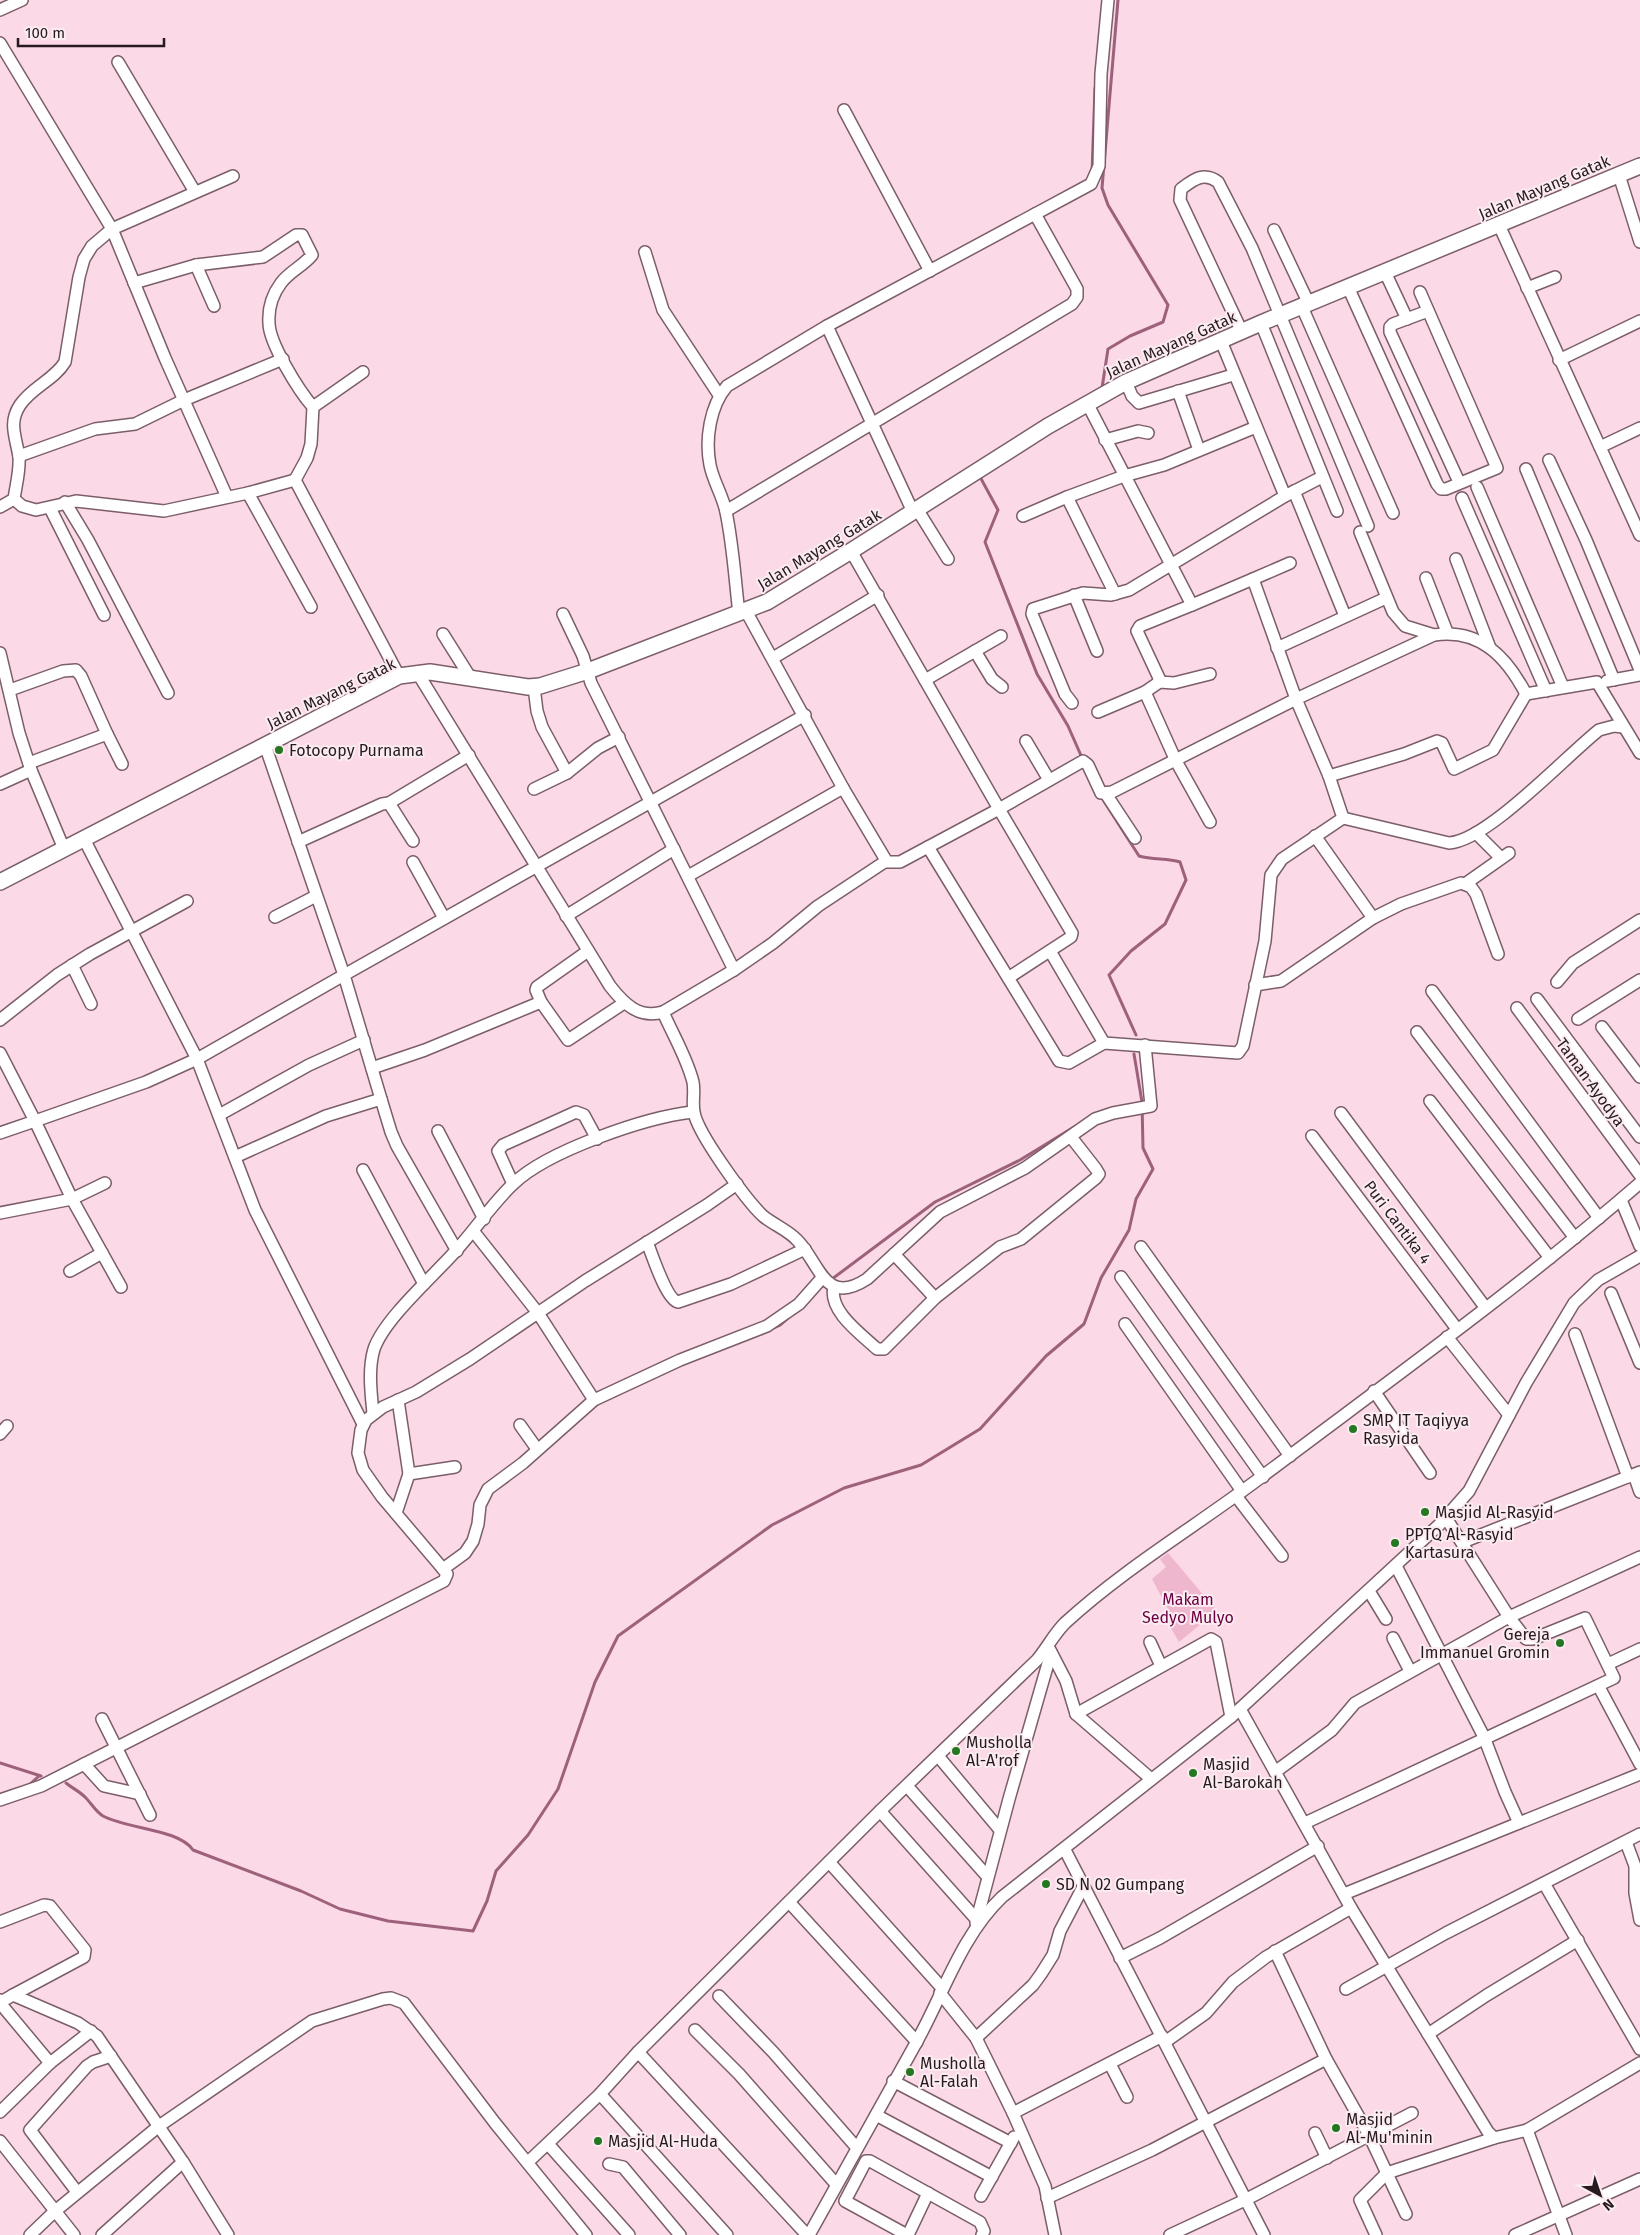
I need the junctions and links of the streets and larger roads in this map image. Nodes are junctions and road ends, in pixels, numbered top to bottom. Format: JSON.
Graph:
{"nodes":[{"id":1,"x":22,"y":0,"type":"edge"},
{"id":2,"x":1108,"y":0,"type":"edge"},
{"id":3,"x":0,"y":10,"type":"edge"},
{"id":4,"x":0,"y":43,"type":"edge"},
{"id":5,"x":118,"y":62,"type":"dead end"},
{"id":6,"x":844,"y":110,"type":"dead end"},
{"id":7,"x":1640,"y":166,"type":"edge"},
{"id":8,"x":1619,"y":175,"type":"junction"},
{"id":9,"x":233,"y":176,"type":"dead end"},
{"id":10,"x":195,"y":192,"type":"junction"},
{"id":11,"x":1035,"y":214,"type":"junction"},
{"id":12,"x":1499,"y":225,"type":"junction"},
{"id":13,"x":112,"y":229,"type":"junction"},
{"id":14,"x":1274,"y":230,"type":"dead end"},
{"id":15,"x":1640,"y":242,"type":"edge"},
{"id":16,"x":645,"y":252,"type":"dead end"},
{"id":17,"x":196,"y":265,"type":"junction"},
{"id":18,"x":930,"y":271,"type":"junction"},
{"id":19,"x":1385,"y":272,"type":"junction"},
{"id":20,"x":1555,"y":277,"type":"dead end"},
{"id":21,"x":134,"y":283,"type":"junction"},
{"id":22,"x":1348,"y":287,"type":"junction"},
{"id":23,"x":1527,"y":288,"type":"junction"},
{"id":24,"x":1420,"y":292,"type":"dead end"},
{"id":25,"x":1306,"y":305,"type":"junction"},
{"id":26,"x":214,"y":306,"type":"dead end"},
{"id":27,"x":1428,"y":311,"type":"junction"},
{"id":28,"x":1279,"y":316,"type":"junction"},
{"id":29,"x":1407,"y":319,"type":"junction"},
{"id":30,"x":1640,"y":321,"type":"edge"},
{"id":31,"x":1261,"y":323,"type":"junction"},
{"id":32,"x":827,"y":326,"type":"junction"},
{"id":33,"x":1242,"y":332,"type":"junction"},
{"id":34,"x":1221,"y":341,"type":"junction"},
{"id":35,"x":283,"y":360,"type":"junction"},
{"id":36,"x":1559,"y":360,"type":"junction"},
{"id":37,"x":363,"y":372,"type":"dead end"},
{"id":38,"x":1233,"y":376,"type":"junction"},
{"id":39,"x":1126,"y":382,"type":"junction"},
{"id":40,"x":1178,"y":391,"type":"junction"},
{"id":41,"x":719,"y":395,"type":"junction"},
{"id":42,"x":184,"y":400,"type":"junction"},
{"id":43,"x":309,"y":402,"type":"junction"},
{"id":44,"x":1087,"y":403,"type":"junction"},
{"id":45,"x":873,"y":424,"type":"junction"},
{"id":46,"x":1256,"y":427,"type":"junction"},
{"id":47,"x":1640,"y":428,"type":"edge"},
{"id":48,"x":1148,"y":433,"type":"dead end"},
{"id":49,"x":1106,"y":440,"type":"junction"},
{"id":50,"x":1600,"y":447,"type":"junction"},
{"id":51,"x":1199,"y":450,"type":"junction"},
{"id":52,"x":18,"y":456,"type":"junction"},
{"id":53,"x":1549,"y":460,"type":"dead end"},
{"id":54,"x":1526,"y":469,"type":"dead end"},
{"id":55,"x":1124,"y":476,"type":"junction"},
{"id":56,"x":1322,"y":477,"type":"junction"},
{"id":57,"x":294,"y":480,"type":"junction"},
{"id":58,"x":1459,"y":482,"type":"junction"},
{"id":59,"x":1477,"y":487,"type":"dead end"},
{"id":60,"x":248,"y":493,"type":"junction"},
{"id":61,"x":1290,"y":494,"type":"junction"},
{"id":62,"x":227,"y":496,"type":"junction"},
{"id":63,"x":1067,"y":498,"type":"junction"},
{"id":64,"x":1462,"y":498,"type":"dead end"},
{"id":65,"x":14,"y":499,"type":"junction"},
{"id":66,"x":65,"y":502,"type":"junction"},
{"id":67,"x":0,"y":506,"type":"edge"},
{"id":68,"x":50,"y":508,"type":"junction"},
{"id":69,"x":726,"y":511,"type":"junction"},
{"id":70,"x":915,"y":511,"type":"junction"},
{"id":71,"x":1336,"y":512,"type":"dead end"},
{"id":72,"x":1393,"y":513,"type":"dead end"},
{"id":73,"x":1023,"y":516,"type":"dead end"},
{"id":74,"x":1640,"y":535,"type":"edge"},
{"id":75,"x":88,"y":540,"type":"junction"},
{"id":76,"x":70,"y":548,"type":"junction"},
{"id":77,"x":851,"y":551,"type":"junction"},
{"id":78,"x":948,"y":559,"type":"dead end"},
{"id":79,"x":1456,"y":559,"type":"dead end"},
{"id":80,"x":1290,"y":563,"type":"dead end"},
{"id":81,"x":1170,"y":564,"type":"junction"},
{"id":82,"x":1426,"y":578,"type":"dead end"},
{"id":83,"x":1253,"y":579,"type":"junction"},
{"id":84,"x":1115,"y":594,"type":"junction"},
{"id":85,"x":878,"y":595,"type":"junction"},
{"id":86,"x":1074,"y":595,"type":"junction"},
{"id":87,"x":1386,"y":598,"type":"junction"},
{"id":88,"x":1192,"y":605,"type":"junction"},
{"id":89,"x":311,"y":606,"type":"dead end"},
{"id":90,"x":742,"y":613,"type":"junction"},
{"id":91,"x":563,"y":614,"type":"dead end"},
{"id":92,"x":104,"y":615,"type":"dead end"},
{"id":93,"x":1345,"y":616,"type":"junction"},
{"id":94,"x":1447,"y":632,"type":"junction"},
{"id":95,"x":443,"y":634,"type":"dead end"},
{"id":96,"x":1434,"y":635,"type":"junction"},
{"id":97,"x":1001,"y":636,"type":"dead end"},
{"id":98,"x":1277,"y":648,"type":"junction"},
{"id":99,"x":1490,"y":648,"type":"junction"},
{"id":100,"x":975,"y":651,"type":"junction"},
{"id":101,"x":1097,"y":651,"type":"dead end"},
{"id":102,"x":0,"y":653,"type":"edge"},
{"id":103,"x":773,"y":658,"type":"junction"},
{"id":104,"x":2,"y":669,"type":"edge"},
{"id":105,"x":588,"y":670,"type":"junction"},
{"id":106,"x":1640,"y":670,"type":"edge"},
{"id":107,"x":417,"y":672,"type":"junction"},
{"id":108,"x":1210,"y":674,"type":"dead end"},
{"id":109,"x":1640,"y":675,"type":"edge"},
{"id":110,"x":399,"y":676,"type":"junction"},
{"id":111,"x":470,"y":678,"type":"junction"},
{"id":112,"x":925,"y":680,"type":"junction"},
{"id":113,"x":1614,"y":680,"type":"junction"},
{"id":114,"x":1159,"y":682,"type":"junction"},
{"id":115,"x":1597,"y":682,"type":"junction"},
{"id":116,"x":534,"y":687,"type":"junction"},
{"id":117,"x":1002,"y":687,"type":"dead end"},
{"id":118,"x":1562,"y":687,"type":"junction"},
{"id":119,"x":10,"y":690,"type":"junction"},
{"id":120,"x":1546,"y":691,"type":"junction"},
{"id":121,"x":1145,"y":692,"type":"junction"},
{"id":122,"x":168,"y":694,"type":"dead end"},
{"id":123,"x":1526,"y":694,"type":"junction"},
{"id":124,"x":1296,"y":699,"type":"junction"},
{"id":125,"x":1072,"y":703,"type":"dead end"},
{"id":126,"x":1098,"y":712,"type":"dead end"},
{"id":127,"x":805,"y":715,"type":"junction"},
{"id":128,"x":1621,"y":723,"type":"junction"},
{"id":129,"x":107,"y":734,"type":"junction"},
{"id":130,"x":619,"y":737,"type":"junction"},
{"id":131,"x":1026,"y":741,"type":"dead end"},
{"id":132,"x":266,"y":745,"type":"junction"},
{"id":133,"x":1640,"y":753,"type":"edge"},
{"id":134,"x":469,"y":755,"type":"junction"},
{"id":135,"x":1176,"y":761,"type":"junction"},
{"id":136,"x":122,"y":764,"type":"dead end"},
{"id":137,"x":30,"y":766,"type":"junction"},
{"id":138,"x":567,"y":772,"type":"junction"},
{"id":139,"x":1049,"y":780,"type":"junction"},
{"id":140,"x":0,"y":784,"type":"edge"},
{"id":141,"x":1332,"y":784,"type":"junction"},
{"id":142,"x":843,"y":788,"type":"junction"},
{"id":143,"x":534,"y":789,"type":"dead end"},
{"id":144,"x":1106,"y":794,"type":"junction"},
{"id":145,"x":651,"y":800,"type":"junction"},
{"id":146,"x":389,"y":803,"type":"junction"},
{"id":147,"x":999,"y":809,"type":"junction"},
{"id":148,"x":1343,"y":818,"type":"junction"},
{"id":149,"x":1210,"y":822,"type":"dead end"},
{"id":150,"x":1476,"y":833,"type":"junction"},
{"id":151,"x":1315,"y":836,"type":"junction"},
{"id":152,"x":1135,"y":838,"type":"dead end"},
{"id":153,"x":84,"y":839,"type":"junction"},
{"id":154,"x":413,"y":841,"type":"dead end"},
{"id":155,"x":298,"y":842,"type":"junction"},
{"id":156,"x":928,"y":847,"type":"junction"},
{"id":157,"x":64,"y":848,"type":"junction"},
{"id":158,"x":674,"y":849,"type":"junction"},
{"id":159,"x":886,"y":861,"type":"junction"},
{"id":160,"x":413,"y":862,"type":"dead end"},
{"id":161,"x":536,"y":866,"type":"junction"},
{"id":162,"x":688,"y":876,"type":"junction"},
{"id":163,"x":0,"y":882,"type":"edge"},
{"id":164,"x":1466,"y":884,"type":"junction"},
{"id":165,"x":316,"y":896,"type":"junction"},
{"id":166,"x":186,"y":902,"type":"dead end"},
{"id":167,"x":566,"y":916,"type":"junction"},
{"id":168,"x":275,"y":917,"type":"dead end"},
{"id":169,"x":444,"y":918,"type":"junction"},
{"id":170,"x":1373,"y":918,"type":"junction"},
{"id":171,"x":1640,"y":920,"type":"edge"},
{"id":172,"x":132,"y":931,"type":"junction"},
{"id":173,"x":588,"y":951,"type":"junction"},
{"id":174,"x":1050,"y":951,"type":"junction"},
{"id":175,"x":1498,"y":954,"type":"dead end"},
{"id":176,"x":72,"y":966,"type":"junction"},
{"id":177,"x":734,"y":970,"type":"junction"},
{"id":178,"x":344,"y":975,"type":"junction"},
{"id":179,"x":1008,"y":978,"type":"junction"},
{"id":180,"x":1640,"y":980,"type":"edge"},
{"id":181,"x":1557,"y":982,"type":"dead end"},
{"id":182,"x":1255,"y":985,"type":"junction"},
{"id":183,"x":1432,"y":991,"type":"dead end"},
{"id":184,"x":1537,"y":999,"type":"dead end"},
{"id":185,"x":541,"y":1002,"type":"junction"},
{"id":186,"x":624,"y":1003,"type":"junction"},
{"id":187,"x":92,"y":1004,"type":"dead end"},
{"id":188,"x":1517,"y":1008,"type":"dead end"},
{"id":189,"x":663,"y":1012,"type":"junction"},
{"id":190,"x":1578,"y":1019,"type":"dead end"},
{"id":191,"x":0,"y":1020,"type":"edge"},
{"id":192,"x":1602,"y":1027,"type":"dead end"},
{"id":193,"x":1417,"y":1032,"type":"dead end"},
{"id":194,"x":364,"y":1040,"type":"junction"},
{"id":195,"x":1104,"y":1043,"type":"junction"},
{"id":196,"x":1145,"y":1045,"type":"junction"},
{"id":197,"x":0,"y":1053,"type":"edge"},
{"id":198,"x":197,"y":1059,"type":"junction"},
{"id":199,"x":372,"y":1068,"type":"junction"},
{"id":200,"x":1640,"y":1076,"type":"edge"},
{"id":201,"x":381,"y":1099,"type":"junction"},
{"id":202,"x":1430,"y":1102,"type":"dead end"},
{"id":203,"x":694,"y":1112,"type":"junction"},
{"id":204,"x":1342,"y":1113,"type":"dead end"},
{"id":205,"x":219,"y":1115,"type":"junction"},
{"id":206,"x":35,"y":1120,"type":"junction"},
{"id":207,"x":438,"y":1130,"type":"dead end"},
{"id":208,"x":0,"y":1133,"type":"edge"},
{"id":209,"x":1312,"y":1136,"type":"dead end"},
{"id":210,"x":1071,"y":1137,"type":"junction"},
{"id":211,"x":1640,"y":1137,"type":"edge"},
{"id":212,"x":597,"y":1139,"type":"junction"},
{"id":213,"x":235,"y":1157,"type":"junction"},
{"id":214,"x":363,"y":1170,"type":"dead end"},
{"id":215,"x":1640,"y":1175,"type":"edge"},
{"id":216,"x":105,"y":1183,"type":"dead end"},
{"id":217,"x":1640,"y":1183,"type":"edge"},
{"id":218,"x":513,"y":1184,"type":"junction"},
{"id":219,"x":737,"y":1184,"type":"junction"},
{"id":220,"x":72,"y":1199,"type":"junction"},
{"id":221,"x":1621,"y":1200,"type":"junction"},
{"id":222,"x":0,"y":1213,"type":"edge"},
{"id":223,"x":1600,"y":1218,"type":"junction"},
{"id":224,"x":484,"y":1219,"type":"junction"},
{"id":225,"x":474,"y":1232,"type":"junction"},
{"id":226,"x":1575,"y":1238,"type":"junction"},
{"id":227,"x":647,"y":1242,"type":"junction"},
{"id":228,"x":1640,"y":1246,"type":"edge"},
{"id":229,"x":1141,"y":1247,"type":"dead end"},
{"id":230,"x":805,"y":1249,"type":"junction"},
{"id":231,"x":457,"y":1251,"type":"junction"},
{"id":232,"x":102,"y":1253,"type":"junction"},
{"id":233,"x":894,"y":1254,"type":"junction"},
{"id":234,"x":1640,"y":1256,"type":"edge"},
{"id":235,"x":1550,"y":1258,"type":"junction"},
{"id":236,"x":70,"y":1271,"type":"dead end"},
{"id":237,"x":1121,"y":1277,"type":"dead end"},
{"id":238,"x":828,"y":1282,"type":"junction"},
{"id":239,"x":424,"y":1284,"type":"junction"},
{"id":240,"x":121,"y":1287,"type":"dead end"},
{"id":241,"x":1611,"y":1293,"type":"dead end"},
{"id":242,"x":935,"y":1298,"type":"junction"},
{"id":243,"x":1485,"y":1307,"type":"junction"},
{"id":244,"x":538,"y":1313,"type":"junction"},
{"id":245,"x":1125,"y":1324,"type":"dead end"},
{"id":246,"x":1457,"y":1329,"type":"junction"},
{"id":247,"x":1575,"y":1334,"type":"dead end"},
{"id":248,"x":1447,"y":1337,"type":"junction"},
{"id":249,"x":1640,"y":1363,"type":"edge"},
{"id":250,"x":1374,"y":1391,"type":"junction"},
{"id":251,"x":398,"y":1400,"type":"junction"},
{"id":252,"x":594,"y":1400,"type":"junction"},
{"id":253,"x":373,"y":1413,"type":"junction"},
{"id":254,"x":1509,"y":1414,"type":"junction"},
{"id":255,"x":363,"y":1424,"type":"junction"},
{"id":256,"x":520,"y":1425,"type":"dead end"},
{"id":257,"x":537,"y":1449,"type":"junction"},
{"id":258,"x":1290,"y":1456,"type":"junction"},
{"id":259,"x":455,"y":1467,"type":"dead end"},
{"id":260,"x":1430,"y":1473,"type":"dead end"},
{"id":261,"x":409,"y":1474,"type":"junction"},
{"id":262,"x":1634,"y":1475,"type":"edge"},
{"id":263,"x":1263,"y":1476,"type":"junction"},
{"id":264,"x":1640,"y":1492,"type":"edge"},
{"id":265,"x":1239,"y":1494,"type":"junction"},
{"id":266,"x":396,"y":1513,"type":"junction"},
{"id":267,"x":1448,"y":1521,"type":"junction"},
{"id":268,"x":1463,"y":1542,"type":"junction"},
{"id":269,"x":1282,"y":1556,"type":"dead end"},
{"id":270,"x":1640,"y":1556,"type":"edge"},
{"id":271,"x":1397,"y":1570,"type":"junction"},
{"id":272,"x":445,"y":1571,"type":"junction"},
{"id":273,"x":1369,"y":1591,"type":"junction"},
{"id":274,"x":1509,"y":1617,"type":"junction"},
{"id":275,"x":1386,"y":1618,"type":"dead end"},
{"id":276,"x":1393,"y":1638,"type":"dead end"},
{"id":277,"x":1150,"y":1642,"type":"dead end"},
{"id":278,"x":1049,"y":1648,"type":"junction"},
{"id":279,"x":1640,"y":1649,"type":"edge"},
{"id":280,"x":1442,"y":1654,"type":"junction"},
{"id":281,"x":1608,"y":1664,"type":"junction"},
{"id":282,"x":1161,"y":1666,"type":"junction"},
{"id":283,"x":1410,"y":1671,"type":"junction"},
{"id":284,"x":1599,"y":1687,"type":"junction"},
{"id":285,"x":1240,"y":1709,"type":"junction"},
{"id":286,"x":1076,"y":1714,"type":"junction"},
{"id":287,"x":1231,"y":1717,"type":"junction"},
{"id":288,"x":102,"y":1719,"type":"dead end"},
{"id":289,"x":1484,"y":1737,"type":"junction"},
{"id":290,"x":118,"y":1748,"type":"junction"},
{"id":291,"x":938,"y":1756,"type":"junction"},
{"id":292,"x":84,"y":1764,"type":"junction"},
{"id":293,"x":1640,"y":1764,"type":"edge"},
{"id":294,"x":1275,"y":1772,"type":"junction"},
{"id":295,"x":1640,"y":1774,"type":"edge"},
{"id":296,"x":1150,"y":1778,"type":"junction"},
{"id":297,"x":907,"y":1786,"type":"junction"},
{"id":298,"x":140,"y":1794,"type":"junction"},
{"id":299,"x":0,"y":1800,"type":"edge"},
{"id":300,"x":880,"y":1811,"type":"junction"},
{"id":301,"x":150,"y":1815,"type":"dead end"},
{"id":302,"x":1519,"y":1822,"type":"junction"},
{"id":303,"x":1305,"y":1823,"type":"junction"},
{"id":304,"x":1000,"y":1830,"type":"junction"},
{"id":305,"x":1640,"y":1834,"type":"edge"},
{"id":306,"x":1626,"y":1842,"type":"junction"},
{"id":307,"x":1318,"y":1846,"type":"junction"},
{"id":308,"x":1064,"y":1850,"type":"junction"},
{"id":309,"x":829,"y":1862,"type":"junction"},
{"id":310,"x":987,"y":1876,"type":"junction"},
{"id":311,"x":1544,"y":1885,"type":"junction"},
{"id":312,"x":1083,"y":1887,"type":"junction"},
{"id":313,"x":1344,"y":1894,"type":"junction"},
{"id":314,"x":789,"y":1902,"type":"junction"},
{"id":315,"x":1351,"y":1908,"type":"junction"},
{"id":316,"x":1640,"y":1920,"type":"edge"},
{"id":317,"x":0,"y":1922,"type":"edge"},
{"id":318,"x":976,"y":1922,"type":"junction"},
{"id":319,"x":1578,"y":1940,"type":"junction"},
{"id":320,"x":1275,"y":1951,"type":"junction"},
{"id":321,"x":1120,"y":1958,"type":"junction"},
{"id":322,"x":1386,"y":1966,"type":"junction"},
{"id":323,"x":1346,"y":1989,"type":"dead end"},
{"id":324,"x":941,"y":1990,"type":"junction"},
{"id":325,"x":13,"y":1995,"type":"junction"},
{"id":326,"x":720,"y":1996,"type":"dead end"},
{"id":327,"x":0,"y":2002,"type":"edge"},
{"id":328,"x":695,"y":2030,"type":"dead end"},
{"id":329,"x":92,"y":2031,"type":"junction"},
{"id":330,"x":1428,"y":2034,"type":"junction"},
{"id":331,"x":976,"y":2038,"type":"junction"},
{"id":332,"x":1164,"y":2039,"type":"junction"},
{"id":333,"x":916,"y":2042,"type":"junction"},
{"id":334,"x":1640,"y":2049,"type":"edge"},
{"id":335,"x":638,"y":2052,"type":"junction"},
{"id":336,"x":109,"y":2053,"type":"junction"},
{"id":337,"x":1326,"y":2059,"type":"junction"},
{"id":338,"x":50,"y":2063,"type":"junction"},
{"id":339,"x":1640,"y":2063,"type":"edge"},
{"id":340,"x":1110,"y":2064,"type":"junction"},
{"id":341,"x":893,"y":2081,"type":"junction"},
{"id":342,"x":600,"y":2094,"type":"junction"},
{"id":343,"x":1127,"y":2097,"type":"dead end"},
{"id":344,"x":0,"y":2112,"type":"edge"},
{"id":345,"x":1013,"y":2112,"type":"junction"},
{"id":346,"x":1412,"y":2113,"type":"dead end"},
{"id":347,"x":876,"y":2115,"type":"junction"},
{"id":348,"x":1206,"y":2122,"type":"junction"},
{"id":349,"x":159,"y":2126,"type":"junction"},
{"id":350,"x":1019,"y":2129,"type":"junction"},
{"id":351,"x":1527,"y":2130,"type":"junction"},
{"id":352,"x":1315,"y":2133,"type":"dead end"},
{"id":353,"x":1369,"y":2135,"type":"junction"},
{"id":354,"x":1494,"y":2138,"type":"junction"},
{"id":355,"x":0,"y":2141,"type":"edge"},
{"id":356,"x":1011,"y":2143,"type":"junction"},
{"id":357,"x":548,"y":2144,"type":"junction"},
{"id":358,"x":857,"y":2148,"type":"junction"},
{"id":359,"x":1327,"y":2158,"type":"junction"},
{"id":360,"x":184,"y":2162,"type":"junction"},
{"id":361,"x":528,"y":2162,"type":"junction"},
{"id":362,"x":609,"y":2164,"type":"dead end"},
{"id":363,"x":1388,"y":2173,"type":"junction"},
{"id":364,"x":992,"y":2177,"type":"junction"},
{"id":365,"x":1640,"y":2178,"type":"edge"},
{"id":366,"x":839,"y":2180,"type":"junction"},
{"id":367,"x":854,"y":2182,"type":"junction"},
{"id":368,"x":77,"y":2192,"type":"junction"},
{"id":369,"x":928,"y":2193,"type":"junction"},
{"id":370,"x":982,"y":2196,"type":"dead end"},
{"id":371,"x":1047,"y":2198,"type":"junction"},
{"id":372,"x":1245,"y":2200,"type":"junction"},
{"id":373,"x":54,"y":2212,"type":"junction"},
{"id":374,"x":1406,"y":2214,"type":"dead end"},
{"id":375,"x":1560,"y":2215,"type":"junction"},
{"id":376,"x":582,"y":2234,"type":"edge"},
{"id":377,"x":30,"y":2235,"type":"edge"},
{"id":378,"x":74,"y":2235,"type":"edge"},
{"id":379,"x":102,"y":2235,"type":"edge"},
{"id":380,"x":228,"y":2235,"type":"edge"},
{"id":381,"x":629,"y":2235,"type":"edge"},
{"id":382,"x":680,"y":2235,"type":"edge"},
{"id":383,"x":727,"y":2235,"type":"edge"},
{"id":384,"x":808,"y":2235,"type":"edge"},
{"id":385,"x":907,"y":2235,"type":"edge"},
{"id":386,"x":982,"y":2235,"type":"edge"},
{"id":387,"x":1055,"y":2235,"type":"edge"},
{"id":388,"x":1170,"y":2235,"type":"edge"},
{"id":389,"x":1264,"y":2235,"type":"edge"},
{"id":390,"x":1376,"y":2235,"type":"edge"},
{"id":391,"x":1515,"y":2235,"type":"edge"},
{"id":392,"x":1566,"y":2235,"type":"edge"}],
"edges":[{"from":1,"to":3,"type":"street"},
{"from":2,"to":11,"type":"street"},
{"from":4,"to":13,"type":"street"},
{"from":5,"to":10,"type":"street"},
{"from":6,"to":18,"type":"street"},
{"from":7,"to":8,"type":"street","name":"Jalan Mayang Gatak"},
{"from":8,"to":12,"type":"street","name":"Jalan Mayang Gatak"},
{"from":8,"to":15,"type":"street"},
{"from":9,"to":10,"type":"street"},
{"from":10,"to":13,"type":"street"},
{"from":11,"to":18,"type":"street"},
{"from":11,"to":45,"type":"street"},
{"from":12,"to":19,"type":"street","name":"Jalan Mayang Gatak"},
{"from":12,"to":23,"type":"street"},
{"from":13,"to":21,"type":"street"},
{"from":13,"to":52,"type":"street"},
{"from":14,"to":25,"type":"street"},
{"from":16,"to":41,"type":"street"},
{"from":17,"to":21,"type":"street"},
{"from":17,"to":26,"type":"street"},
{"from":17,"to":35,"type":"street"},
{"from":18,"to":32,"type":"street"},
{"from":19,"to":22,"type":"street","name":"Jalan Mayang Gatak"},
{"from":19,"to":29,"type":"street"},
{"from":20,"to":23,"type":"street"},
{"from":21,"to":42,"type":"street"},
{"from":22,"to":25,"type":"street","name":"Jalan Mayang Gatak"},
{"from":22,"to":58,"type":"street"},
{"from":23,"to":36,"type":"street"},
{"from":24,"to":27,"type":"street"},
{"from":25,"to":28,"type":"street","name":"Jalan Mayang Gatak"},
{"from":25,"to":72,"type":"street"},
{"from":27,"to":29,"type":"street"},
{"from":27,"to":58,"type":"street"},
{"from":28,"to":31,"type":"street","name":"Jalan Mayang Gatak"},
{"from":28,"to":33,"type":"street"},
{"from":28,"to":87,"type":"street"},
{"from":29,"to":58,"type":"street"},
{"from":30,"to":36,"type":"street"},
{"from":31,"to":33,"type":"street","name":"Jalan Mayang Gatak"},
{"from":31,"to":56,"type":"street"},
{"from":32,"to":41,"type":"street"},
{"from":32,"to":45,"type":"street"},
{"from":33,"to":34,"type":"street","name":"Jalan Mayang Gatak"},
{"from":34,"to":38,"type":"street"},
{"from":34,"to":39,"type":"street","name":"Jalan Mayang Gatak"},
{"from":35,"to":42,"type":"street"},
{"from":35,"to":43,"type":"street"},
{"from":36,"to":50,"type":"street"},
{"from":37,"to":43,"type":"street"},
{"from":38,"to":40,"type":"street"},
{"from":38,"to":46,"type":"street"},
{"from":39,"to":40,"type":"street"},
{"from":39,"to":44,"type":"street","name":"Jalan Mayang Gatak"},
{"from":40,"to":51,"type":"street"},
{"from":41,"to":69,"type":"street"},
{"from":42,"to":52,"type":"street"},
{"from":42,"to":62,"type":"street"},
{"from":43,"to":57,"type":"street"},
{"from":44,"to":49,"type":"street"},
{"from":44,"to":70,"type":"street","name":"Jalan Mayang Gatak"},
{"from":45,"to":69,"type":"street"},
{"from":45,"to":70,"type":"street"},
{"from":46,"to":51,"type":"street"},
{"from":46,"to":61,"type":"street"},
{"from":47,"to":50,"type":"street"},
{"from":48,"to":49,"type":"street"},
{"from":49,"to":55,"type":"street"},
{"from":50,"to":74,"type":"street"},
{"from":51,"to":55,"type":"street"},
{"from":52,"to":65,"type":"street"},
{"from":53,"to":106,"type":"street"},
{"from":54,"to":113,"type":"street"},
{"from":55,"to":63,"type":"street"},
{"from":55,"to":81,"type":"street"},
{"from":56,"to":61,"type":"street"},
{"from":56,"to":71,"type":"street"},
{"from":57,"to":60,"type":"street"},
{"from":57,"to":110,"type":"street"},
{"from":59,"to":118,"type":"street"},
{"from":60,"to":62,"type":"street"},
{"from":60,"to":89,"type":"street"},
{"from":61,"to":81,"type":"street"},
{"from":61,"to":93,"type":"street"},
{"from":62,"to":66,"type":"street"},
{"from":63,"to":73,"type":"street"},
{"from":63,"to":84,"type":"street"},
{"from":64,"to":120,"type":"street"},
{"from":65,"to":67,"type":"street"},
{"from":65,"to":68,"type":"street"},
{"from":66,"to":68,"type":"street"},
{"from":66,"to":75,"type":"street"},
{"from":68,"to":76,"type":"street"},
{"from":69,"to":90,"type":"street"},
{"from":70,"to":77,"type":"street","name":"Jalan Mayang Gatak"},
{"from":70,"to":78,"type":"street"},
{"from":75,"to":76,"type":"street"},
{"from":75,"to":122,"type":"street"},
{"from":76,"to":92,"type":"street"},
{"from":77,"to":85,"type":"street"},
{"from":77,"to":90,"type":"street","name":"Jalan Mayang Gatak"},
{"from":79,"to":99,"type":"street"},
{"from":80,"to":83,"type":"street"},
{"from":81,"to":84,"type":"street"},
{"from":81,"to":88,"type":"street"},
{"from":82,"to":94,"type":"street"},
{"from":83,"to":88,"type":"street"},
{"from":83,"to":98,"type":"street"},
{"from":84,"to":86,"type":"street"},
{"from":85,"to":103,"type":"street"},
{"from":85,"to":112,"type":"street"},
{"from":86,"to":101,"type":"street"},
{"from":86,"to":125,"type":"street"},
{"from":87,"to":93,"type":"street"},
{"from":87,"to":96,"type":"street"},
{"from":88,"to":114,"type":"street"},
{"from":90,"to":103,"type":"street"},
{"from":90,"to":105,"type":"street","name":"Jalan Mayang Gatak"},
{"from":91,"to":105,"type":"street"},
{"from":93,"to":98,"type":"street"},
{"from":94,"to":96,"type":"street"},
{"from":94,"to":99,"type":"street"},
{"from":95,"to":111,"type":"street"},
{"from":96,"to":124,"type":"street"},
{"from":97,"to":100,"type":"street"},
{"from":98,"to":124,"type":"street"},
{"from":99,"to":123,"type":"street"},
{"from":100,"to":112,"type":"street"},
{"from":100,"to":117,"type":"street"},
{"from":102,"to":104,"type":"street"},
{"from":103,"to":127,"type":"street"},
{"from":104,"to":119,"type":"street"},
{"from":105,"to":116,"type":"street","name":"Jalan Mayang Gatak"},
{"from":105,"to":130,"type":"street"},
{"from":107,"to":110,"type":"street","name":"Jalan Mayang Gatak"},
{"from":107,"to":111,"type":"street","name":"Jalan Mayang Gatak"},
{"from":107,"to":134,"type":"street"},
{"from":108,"to":114,"type":"street"},
{"from":109,"to":113,"type":"street"},
{"from":110,"to":132,"type":"street","name":"Jalan Mayang Gatak"},
{"from":111,"to":116,"type":"street","name":"Jalan Mayang Gatak"},
{"from":112,"to":147,"type":"street"},
{"from":113,"to":115,"type":"street"},
{"from":114,"to":121,"type":"street"},
{"from":115,"to":118,"type":"street"},
{"from":115,"to":128,"type":"street"},
{"from":116,"to":138,"type":"street"},
{"from":118,"to":120,"type":"street"},
{"from":119,"to":129,"type":"street"},
{"from":119,"to":137,"type":"street"},
{"from":120,"to":123,"type":"street"},
{"from":121,"to":126,"type":"street"},
{"from":121,"to":135,"type":"street"},
{"from":123,"to":141,"type":"street"},
{"from":124,"to":135,"type":"street"},
{"from":124,"to":141,"type":"street"},
{"from":127,"to":142,"type":"street"},
{"from":127,"to":145,"type":"street"},
{"from":128,"to":133,"type":"street"},
{"from":128,"to":150,"type":"street"},
{"from":129,"to":136,"type":"street"},
{"from":129,"to":137,"type":"street"},
{"from":130,"to":138,"type":"street"},
{"from":130,"to":145,"type":"street"},
{"from":131,"to":139,"type":"street"},
{"from":132,"to":153,"type":"street","name":"Jalan Mayang Gatak"},
{"from":132,"to":155,"type":"street"},
{"from":134,"to":146,"type":"street"},
{"from":134,"to":161,"type":"street"},
{"from":135,"to":144,"type":"street"},
{"from":135,"to":149,"type":"street"},
{"from":137,"to":140,"type":"street"},
{"from":137,"to":157,"type":"street"},
{"from":138,"to":143,"type":"street"},
{"from":139,"to":144,"type":"street"},
{"from":139,"to":147,"type":"street"},
{"from":141,"to":148,"type":"street"},
{"from":142,"to":159,"type":"street"},
{"from":142,"to":162,"type":"street"},
{"from":144,"to":152,"type":"street"},
{"from":145,"to":158,"type":"street"},
{"from":145,"to":161,"type":"street"},
{"from":146,"to":154,"type":"street"},
{"from":146,"to":155,"type":"street"},
{"from":147,"to":156,"type":"street"},
{"from":147,"to":174,"type":"street"},
{"from":148,"to":150,"type":"street"},
{"from":148,"to":151,"type":"street"},
{"from":150,"to":164,"type":"street"},
{"from":151,"to":170,"type":"street"},
{"from":151,"to":182,"type":"street"},
{"from":153,"to":157,"type":"street","name":"Jalan Mayang Gatak"},
{"from":153,"to":172,"type":"street"},
{"from":155,"to":165,"type":"street"},
{"from":156,"to":159,"type":"street"},
{"from":156,"to":179,"type":"street"},
{"from":157,"to":163,"type":"street","name":"Jalan Mayang Gatak"},
{"from":158,"to":162,"type":"street"},
{"from":158,"to":167,"type":"street"},
{"from":159,"to":177,"type":"street"},
{"from":160,"to":169,"type":"street"},
{"from":161,"to":167,"type":"street"},
{"from":161,"to":169,"type":"street"},
{"from":162,"to":177,"type":"street"},
{"from":164,"to":170,"type":"street"},
{"from":164,"to":175,"type":"street"},
{"from":165,"to":168,"type":"street"},
{"from":165,"to":178,"type":"street"},
{"from":166,"to":172,"type":"street"},
{"from":167,"to":173,"type":"street"},
{"from":169,"to":178,"type":"street"},
{"from":170,"to":182,"type":"street"},
{"from":171,"to":181,"type":"street"},
{"from":172,"to":176,"type":"street"},
{"from":172,"to":198,"type":"street"},
{"from":173,"to":185,"type":"street"},
{"from":173,"to":186,"type":"street"},
{"from":174,"to":179,"type":"street"},
{"from":174,"to":195,"type":"street"},
{"from":176,"to":187,"type":"street"},
{"from":176,"to":191,"type":"street"},
{"from":177,"to":189,"type":"street"},
{"from":178,"to":194,"type":"street"},
{"from":178,"to":198,"type":"street"},
{"from":179,"to":195,"type":"street"},
{"from":180,"to":190,"type":"street"},
{"from":182,"to":196,"type":"street"},
{"from":183,"to":223,"type":"street"},
{"from":184,"to":211,"type":"street"},
{"from":185,"to":186,"type":"street"},
{"from":185,"to":199,"type":"street"},
{"from":186,"to":189,"type":"street"},
{"from":188,"to":215,"type":"street","name":"Taman Ayodya"},
{"from":189,"to":203,"type":"street"},
{"from":192,"to":200,"type":"street"},
{"from":193,"to":226,"type":"street"},
{"from":194,"to":199,"type":"street"},
{"from":194,"to":205,"type":"street"},
{"from":195,"to":196,"type":"street"},
{"from":196,"to":210,"type":"street"},
{"from":197,"to":206,"type":"street"},
{"from":198,"to":205,"type":"street"},
{"from":198,"to":206,"type":"street"},
{"from":199,"to":201,"type":"street"},
{"from":201,"to":213,"type":"street"},
{"from":201,"to":231,"type":"street"},
{"from":202,"to":235,"type":"street"},
{"from":203,"to":212,"type":"street"},
{"from":203,"to":219,"type":"street"},
{"from":204,"to":243,"type":"street"},
{"from":205,"to":213,"type":"street"},
{"from":206,"to":208,"type":"street"},
{"from":206,"to":220,"type":"street"},
{"from":207,"to":224,"type":"street"},
{"from":209,"to":246,"type":"street","name":"Puri Cantika 4"},
{"from":210,"to":233,"type":"street"},
{"from":210,"to":242,"type":"street"},
{"from":212,"to":218,"type":"street"},
{"from":212,"to":218,"type":"street"},
{"from":213,"to":255,"type":"street"},
{"from":214,"to":239,"type":"street"},
{"from":216,"to":220,"type":"street"},
{"from":217,"to":221,"type":"street"},
{"from":218,"to":224,"type":"street"},
{"from":219,"to":227,"type":"street"},
{"from":219,"to":230,"type":"street"},
{"from":220,"to":222,"type":"street"},
{"from":220,"to":232,"type":"street"},
{"from":221,"to":223,"type":"street"},
{"from":221,"to":228,"type":"street"},
{"from":223,"to":226,"type":"street"},
{"from":224,"to":225,"type":"street"},
{"from":225,"to":231,"type":"street"},
{"from":225,"to":244,"type":"street"},
{"from":226,"to":235,"type":"street"},
{"from":227,"to":230,"type":"street"},
{"from":227,"to":244,"type":"street"},
{"from":229,"to":258,"type":"street"},
{"from":230,"to":238,"type":"street"},
{"from":231,"to":239,"type":"street"},
{"from":232,"to":236,"type":"street"},
{"from":232,"to":240,"type":"street"},
{"from":233,"to":238,"type":"street"},
{"from":233,"to":242,"type":"street"},
{"from":234,"to":254,"type":"street"},
{"from":235,"to":243,"type":"street"},
{"from":237,"to":263,"type":"street"},
{"from":238,"to":242,"type":"street"},
{"from":238,"to":252,"type":"street"},
{"from":239,"to":253,"type":"street"},
{"from":241,"to":249,"type":"street"},
{"from":243,"to":246,"type":"street"},
{"from":244,"to":251,"type":"street"},
{"from":244,"to":252,"type":"street"},
{"from":245,"to":265,"type":"street"},
{"from":246,"to":248,"type":"street"},
{"from":247,"to":262,"type":"street"},
{"from":248,"to":250,"type":"street"},
{"from":248,"to":254,"type":"street"},
{"from":250,"to":258,"type":"street"},
{"from":250,"to":260,"type":"street"},
{"from":251,"to":253,"type":"street"},
{"from":251,"to":261,"type":"street"},
{"from":252,"to":257,"type":"street"},
{"from":253,"to":255,"type":"street"},
{"from":254,"to":267,"type":"street"},
{"from":255,"to":266,"type":"street"},
{"from":256,"to":257,"type":"street"},
{"from":257,"to":272,"type":"street"},
{"from":258,"to":263,"type":"street"},
{"from":259,"to":261,"type":"street"},
{"from":261,"to":266,"type":"street"},
{"from":262,"to":264,"type":"street"},
{"from":262,"to":268,"type":"street"},
{"from":263,"to":265,"type":"street"},
{"from":265,"to":269,"type":"street"},
{"from":265,"to":278,"type":"street"},
{"from":266,"to":272,"type":"street"},
{"from":267,"to":268,"type":"street"},
{"from":267,"to":271,"type":"street"},
{"from":268,"to":274,"type":"street"},
{"from":270,"to":274,"type":"street"},
{"from":271,"to":273,"type":"street"},
{"from":271,"to":280,"type":"street"},
{"from":272,"to":290,"type":"street"},
{"from":273,"to":275,"type":"street"},
{"from":273,"to":285,"type":"street"},
{"from":274,"to":280,"type":"street"},
{"from":274,"to":281,"type":"street"},
{"from":276,"to":283,"type":"street"},
{"from":277,"to":282,"type":"street"},
{"from":278,"to":286,"type":"street"},
{"from":278,"to":291,"type":"street"},
{"from":278,"to":304,"type":"street"},
{"from":279,"to":281,"type":"street"},
{"from":280,"to":283,"type":"street"},
{"from":280,"to":289,"type":"street"},
{"from":281,"to":284,"type":"street"},
{"from":282,"to":286,"type":"street"},
{"from":282,"to":287,"type":"street"},
{"from":283,"to":294,"type":"street"},
{"from":284,"to":289,"type":"street"},
{"from":284,"to":293,"type":"street"},
{"from":285,"to":287,"type":"street"},
{"from":285,"to":294,"type":"street"},
{"from":286,"to":296,"type":"street"},
{"from":287,"to":296,"type":"street"},
{"from":288,"to":290,"type":"street"},
{"from":289,"to":302,"type":"street"},
{"from":289,"to":303,"type":"street"},
{"from":290,"to":292,"type":"street"},
{"from":290,"to":298,"type":"street"},
{"from":291,"to":297,"type":"street"},
{"from":291,"to":304,"type":"street"},
{"from":292,"to":298,"type":"street"},
{"from":292,"to":299,"type":"street"},
{"from":294,"to":303,"type":"street"},
{"from":295,"to":302,"type":"street"},
{"from":296,"to":308,"type":"street"},
{"from":297,"to":300,"type":"street"},
{"from":297,"to":310,"type":"street"},
{"from":298,"to":301,"type":"street"},
{"from":300,"to":309,"type":"street"},
{"from":300,"to":318,"type":"street"},
{"from":302,"to":313,"type":"street"},
{"from":303,"to":307,"type":"street"},
{"from":304,"to":310,"type":"street"},
{"from":305,"to":306,"type":"street"},
{"from":306,"to":311,"type":"street"},
{"from":306,"to":316,"type":"street"},
{"from":307,"to":313,"type":"street"},
{"from":307,"to":321,"type":"street"},
{"from":308,"to":312,"type":"street"},
{"from":308,"to":318,"type":"street"},
{"from":309,"to":314,"type":"street"},
{"from":309,"to":324,"type":"street"},
{"from":310,"to":318,"type":"street"},
{"from":311,"to":319,"type":"street"},
{"from":311,"to":322,"type":"street"},
{"from":312,"to":321,"type":"street"},
{"from":312,"to":331,"type":"street"},
{"from":313,"to":315,"type":"street"},
{"from":314,"to":333,"type":"street"},
{"from":314,"to":335,"type":"street"},
{"from":315,"to":320,"type":"street"},
{"from":315,"to":322,"type":"street"},
{"from":317,"to":325,"type":"street"},
{"from":318,"to":324,"type":"street"},
{"from":319,"to":330,"type":"street"},
{"from":319,"to":334,"type":"street"},
{"from":320,"to":332,"type":"street"},
{"from":320,"to":337,"type":"street"},
{"from":321,"to":332,"type":"street"},
{"from":322,"to":323,"type":"street"},
{"from":322,"to":330,"type":"street"},
{"from":324,"to":331,"type":"street"},
{"from":324,"to":333,"type":"street"},
{"from":325,"to":327,"type":"street"},
{"from":325,"to":329,"type":"street"},
{"from":326,"to":358,"type":"street"},
{"from":327,"to":338,"type":"street"},
{"from":328,"to":366,"type":"street"},
{"from":329,"to":336,"type":"street"},
{"from":329,"to":338,"type":"street"},
{"from":330,"to":354,"type":"street"},
{"from":331,"to":345,"type":"street"},
{"from":332,"to":340,"type":"street"},
{"from":332,"to":348,"type":"street"},
{"from":333,"to":341,"type":"street"},
{"from":335,"to":342,"type":"street"},
{"from":335,"to":384,"type":"street"},
{"from":336,"to":349,"type":"street"},
{"from":336,"to":368,"type":"street"},
{"from":337,"to":348,"type":"street"},
{"from":337,"to":353,"type":"street"},
{"from":338,"to":344,"type":"street"},
{"from":339,"to":351,"type":"street"},
{"from":340,"to":343,"type":"street"},
{"from":340,"to":345,"type":"street"},
{"from":341,"to":347,"type":"street"},
{"from":341,"to":356,"type":"street"},
{"from":342,"to":357,"type":"street"},
{"from":342,"to":383,"type":"street"},
{"from":345,"to":350,"type":"street"},
{"from":346,"to":353,"type":"street"},
{"from":347,"to":358,"type":"street"},
{"from":347,"to":364,"type":"street"},
{"from":348,"to":371,"type":"street"},
{"from":348,"to":372,"type":"street"},
{"from":349,"to":360,"type":"street"},
{"from":349,"to":361,"type":"street"},
{"from":349,"to":368,"type":"street"},
{"from":350,"to":356,"type":"street"},
{"from":350,"to":371,"type":"street"},
{"from":351,"to":354,"type":"street"},
{"from":351,"to":375,"type":"street"},
{"from":352,"to":359,"type":"street"},
{"from":353,"to":359,"type":"street"},
{"from":353,"to":363,"type":"street"},
{"from":354,"to":363,"type":"street"},
{"from":355,"to":373,"type":"street"},
{"from":356,"to":364,"type":"street"},
{"from":357,"to":361,"type":"street"},
{"from":357,"to":381,"type":"street"},
{"from":358,"to":366,"type":"street"},
{"from":359,"to":372,"type":"street"},
{"from":360,"to":379,"type":"street"},
{"from":360,"to":380,"type":"street"},
{"from":361,"to":376,"type":"street"},
{"from":362,"to":382,"type":"street"},
{"from":363,"to":374,"type":"street"},
{"from":363,"to":390,"type":"street"},
{"from":364,"to":370,"type":"street"},
{"from":365,"to":375,"type":"street"},
{"from":366,"to":367,"type":"street"},
{"from":366,"to":384,"type":"street"},
{"from":367,"to":369,"type":"street"},
{"from":367,"to":385,"type":"street"},
{"from":368,"to":373,"type":"street"},
{"from":369,"to":385,"type":"street"},
{"from":369,"to":386,"type":"street"},
{"from":371,"to":387,"type":"street"},
{"from":372,"to":388,"type":"street"},
{"from":372,"to":389,"type":"street"},
{"from":373,"to":377,"type":"street"},
{"from":373,"to":378,"type":"street"},
{"from":375,"to":391,"type":"street"},
{"from":375,"to":392,"type":"street"}]}
